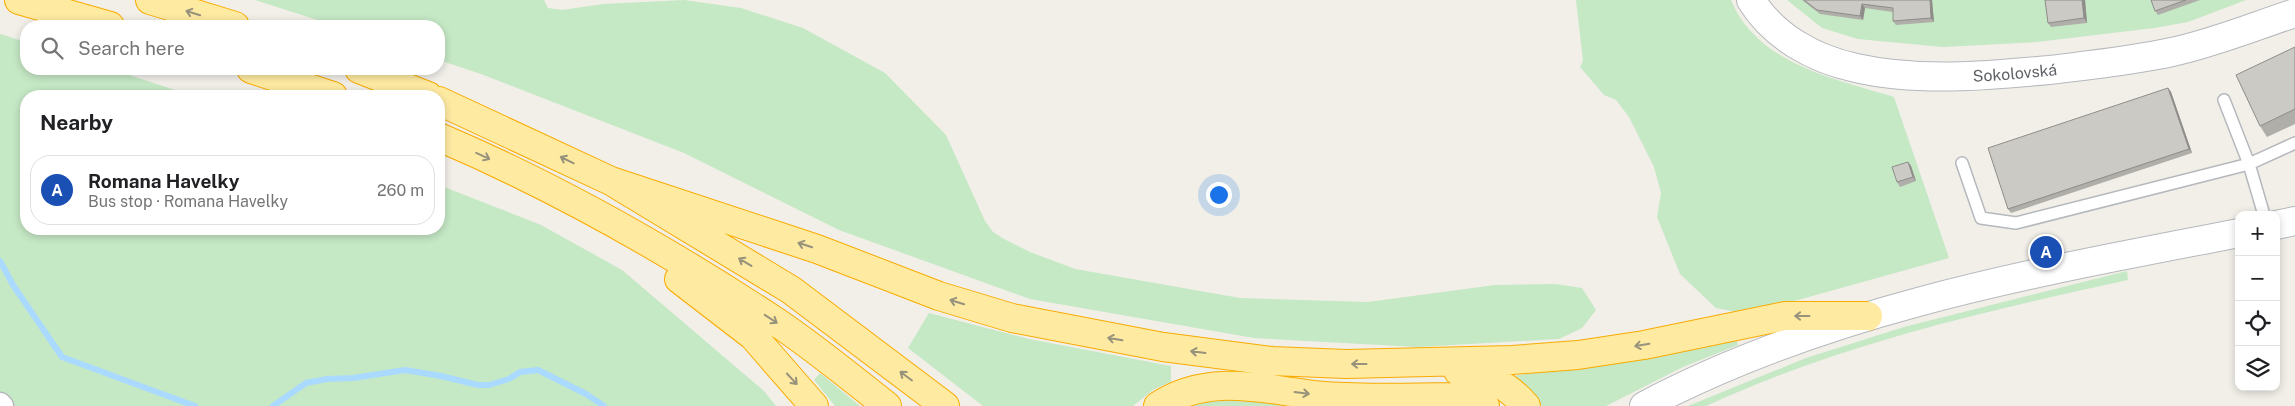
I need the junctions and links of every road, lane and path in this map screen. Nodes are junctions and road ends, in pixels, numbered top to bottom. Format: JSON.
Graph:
{"nodes":[{"id":1,"x":19,"y":0,"type":"edge"},
{"id":2,"x":150,"y":0,"type":"edge"},
{"id":3,"x":1751,"y":0,"type":"edge"},
{"id":4,"x":2295,"y":13,"type":"edge"},
{"id":5,"x":89,"y":20,"type":"edge"},
{"id":6,"x":215,"y":20,"type":"edge"},
{"id":7,"x":269,"y":75,"type":"edge"},
{"id":8,"x":374,"y":75,"type":"edge"},
{"id":9,"x":315,"y":90,"type":"edge"},
{"id":10,"x":413,"y":90,"type":"edge"},
{"id":11,"x":2224,"y":100,"type":"dead end"},
{"id":12,"x":445,"y":104,"type":"edge"},
{"id":13,"x":445,"y":140,"type":"edge"},
{"id":14,"x":2295,"y":143,"type":"edge"},
{"id":15,"x":1962,"y":163,"type":"dead end"},
{"id":16,"x":2249,"y":164,"type":"junction"},
{"id":17,"x":611,"y":181,"type":"junction"},
{"id":18,"x":2263,"y":211,"type":"edge"},
{"id":19,"x":594,"y":213,"type":"junction"},
{"id":20,"x":2295,"y":221,"type":"edge"},
{"id":21,"x":2280,"y":224,"type":"edge"},
{"id":22,"x":2235,"y":234,"type":"edge"},
{"id":23,"x":1868,"y":316,"type":"junction"},
{"id":24,"x":1408,"y":363,"type":"junction"},
{"id":25,"x":814,"y":406,"type":"edge"},
{"id":26,"x":887,"y":406,"type":"edge"},
{"id":27,"x":945,"y":406,"type":"edge"},
{"id":28,"x":1158,"y":406,"type":"edge"},
{"id":29,"x":1485,"y":406,"type":"edge"},
{"id":30,"x":1526,"y":406,"type":"edge"},
{"id":31,"x":1644,"y":406,"type":"edge"}],
"edges":[{"from":1,"to":5,"type":"highway"},
{"from":6,"to":2,"type":"highway","one_way":true},
{"from":3,"to":4,"type":"street","name":"Sokolovská"},
{"from":7,"to":9,"type":"highway"},
{"from":8,"to":10,"type":"highway"},
{"from":11,"to":16,"type":"lane"},
{"from":17,"to":12,"type":"highway","one_way":true},
{"from":13,"to":19,"type":"highway","one_way":true},
{"from":14,"to":16,"type":"lane"},
{"from":15,"to":16,"type":"lane"},
{"from":16,"to":18,"type":"lane"},
{"from":24,"to":17,"type":"highway","one_way":true},
{"from":27,"to":17,"type":"highway","one_way":true},
{"from":19,"to":25,"type":"highway","one_way":true},
{"from":19,"to":26,"type":"highway","one_way":true},
{"from":20,"to":21,"type":"street"},
{"from":22,"to":23,"type":"street"},
{"from":23,"to":24,"type":"highway","one_way":true},
{"from":23,"to":31,"type":"street"},
{"from":24,"to":30,"type":"highway"},
{"from":28,"to":29,"type":"highway","one_way":true}]}
